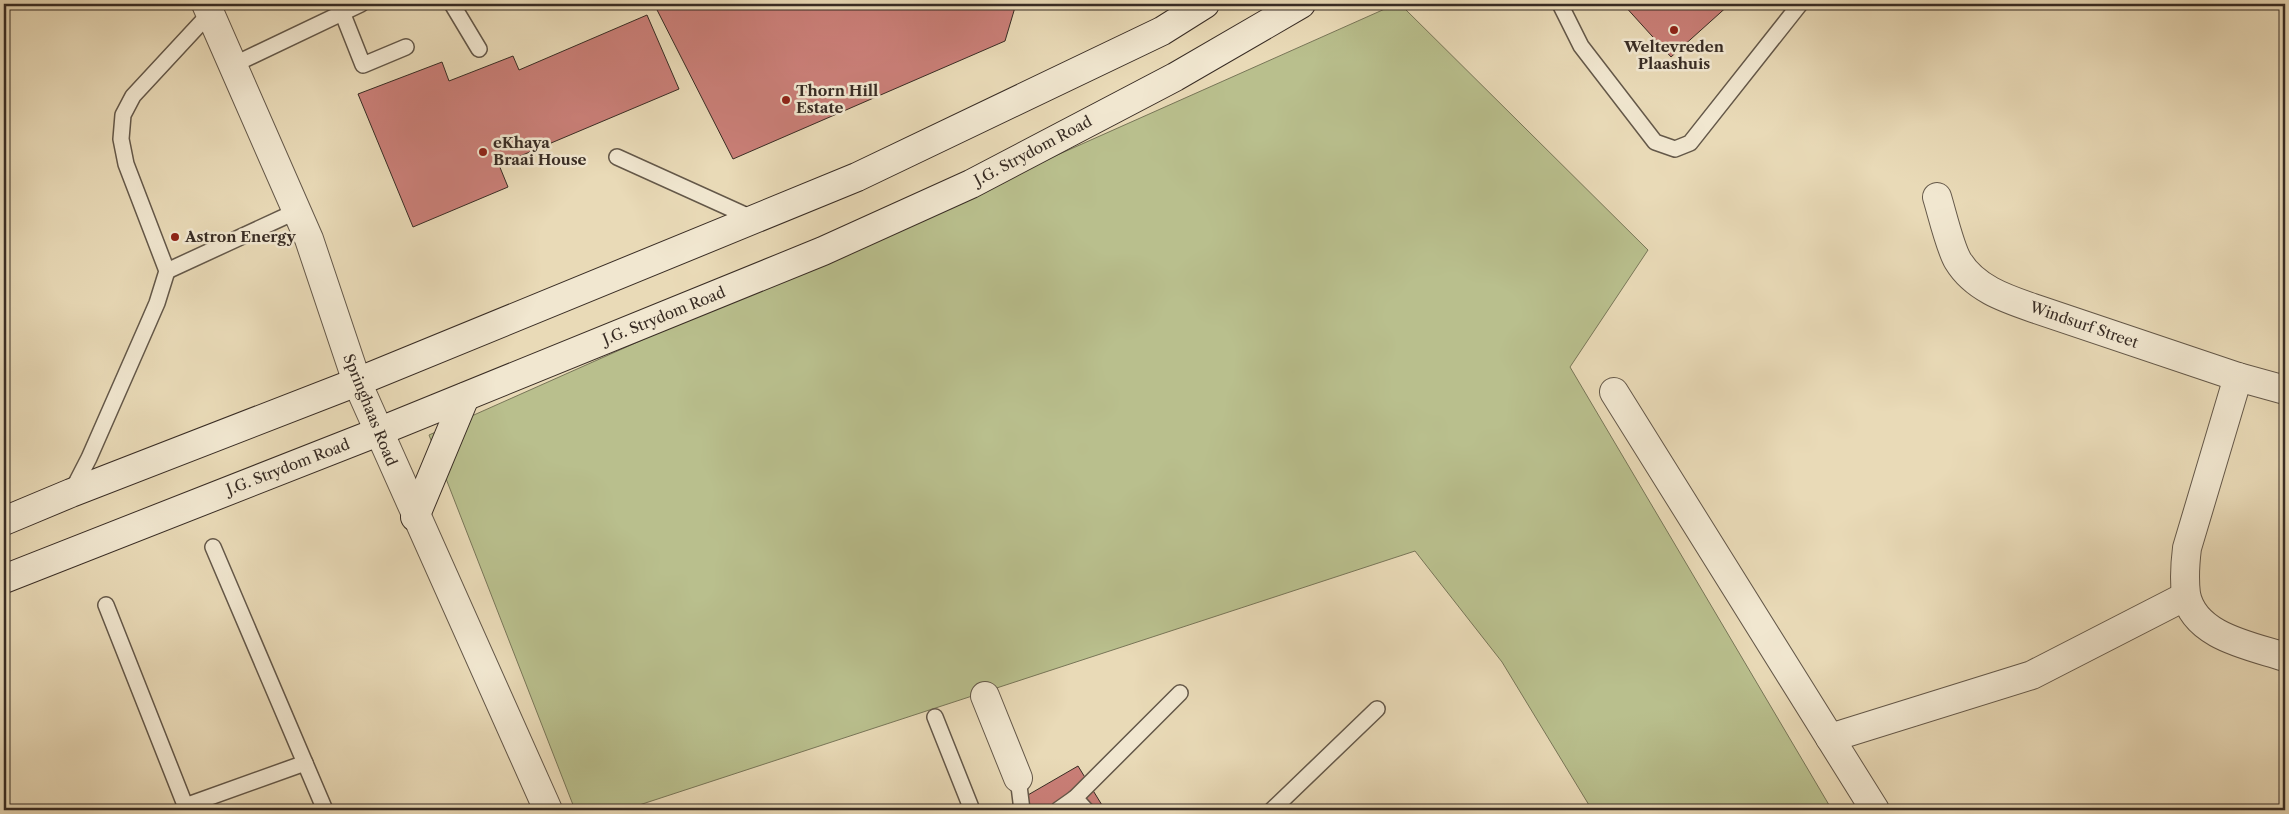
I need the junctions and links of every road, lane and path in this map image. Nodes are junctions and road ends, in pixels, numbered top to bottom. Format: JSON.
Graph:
{"nodes":[{"id":1,"x":361,"y":4,"type":"edge"},
{"id":2,"x":452,"y":4,"type":"edge"},
{"id":3,"x":1205,"y":4,"type":"edge"},
{"id":4,"x":1301,"y":4,"type":"edge"},
{"id":5,"x":1560,"y":4,"type":"edge"},
{"id":6,"x":1800,"y":4,"type":"edge"},
{"id":7,"x":208,"y":8,"type":"edge"},
{"id":8,"x":342,"y":12,"type":"junction"},
{"id":9,"x":406,"y":47,"type":"dead end"},
{"id":10,"x":479,"y":49,"type":"dead end"},
{"id":11,"x":233,"y":65,"type":"junction"},
{"id":12,"x":617,"y":157,"type":"dead end"},
{"id":13,"x":1937,"y":197,"type":"dead end"},
{"id":14,"x":297,"y":211,"type":"junction"},
{"id":15,"x":754,"y":219,"type":"junction"},
{"id":16,"x":166,"y":271,"type":"junction"},
{"id":17,"x":2238,"y":376,"type":"junction"},
{"id":18,"x":357,"y":382,"type":"junction"},
{"id":19,"x":2285,"y":390,"type":"edge"},
{"id":20,"x":1614,"y":392,"type":"dead end"},
{"id":21,"x":465,"y":396,"type":"junction"},
{"id":22,"x":378,"y":432,"type":"junction"},
{"id":23,"x":70,"y":492,"type":"junction"},
{"id":24,"x":415,"y":517,"type":"junction"},
{"id":25,"x":4,"y":522,"type":"edge"},
{"id":26,"x":213,"y":547,"type":"dead end"},
{"id":27,"x":4,"y":579,"type":"edge"},
{"id":28,"x":2186,"y":596,"type":"junction"},
{"id":29,"x":106,"y":605,"type":"dead end"},
{"id":30,"x":2285,"y":657,"type":"edge"},
{"id":31,"x":1180,"y":693,"type":"dead end"},
{"id":32,"x":985,"y":696,"type":"dead end"},
{"id":33,"x":1377,"y":709,"type":"dead end"},
{"id":34,"x":935,"y":717,"type":"dead end"},
{"id":35,"x":1830,"y":738,"type":"junction"},
{"id":36,"x":305,"y":763,"type":"junction"},
{"id":37,"x":1018,"y":778,"type":"joint"},
{"id":38,"x":1075,"y":798,"type":"junction"},
{"id":39,"x":186,"y":808,"type":"edge"},
{"id":40,"x":325,"y":810,"type":"edge"},
{"id":41,"x":548,"y":810,"type":"edge"},
{"id":42,"x":972,"y":810,"type":"edge"},
{"id":43,"x":1022,"y":810,"type":"edge"},
{"id":44,"x":1058,"y":810,"type":"edge"},
{"id":45,"x":1086,"y":810,"type":"edge"},
{"id":46,"x":1272,"y":810,"type":"edge"},
{"id":47,"x":1875,"y":810,"type":"edge"}],
"edges":[{"from":1,"to":8,"type":"lane"},
{"from":2,"to":10,"type":"lane"},
{"from":3,"to":15,"type":"street"},
{"from":4,"to":21,"type":"street","name":"J.G. Strydom Road"},
{"from":5,"to":6,"type":"lane"},
{"from":7,"to":11,"type":"street","name":"Springhaas Road"},
{"from":7,"to":16,"type":"lane"},
{"from":8,"to":9,"type":"lane"},
{"from":8,"to":11,"type":"lane"},
{"from":11,"to":14,"type":"street","name":"Springhaas Road"},
{"from":12,"to":15,"type":"lane"},
{"from":13,"to":17,"type":"street","name":"Windsurf Street"},
{"from":14,"to":16,"type":"lane"},
{"from":14,"to":18,"type":"street","name":"Springhaas Road"},
{"from":15,"to":18,"type":"street"},
{"from":16,"to":23,"type":"lane"},
{"from":17,"to":19,"type":"street","name":"Windsurf Street"},
{"from":17,"to":28,"type":"street"},
{"from":18,"to":22,"type":"street","name":"Springhaas Road"},
{"from":18,"to":23,"type":"street"},
{"from":20,"to":35,"type":"street"},
{"from":21,"to":22,"type":"street","name":"J.G. Strydom Road"},
{"from":21,"to":24,"type":"street"},
{"from":22,"to":24,"type":"street","name":"Springhaas Road"},
{"from":22,"to":27,"type":"street","name":"J.G. Strydom Road"},
{"from":23,"to":25,"type":"street"},
{"from":24,"to":41,"type":"street","name":"Springhaas Road"},
{"from":26,"to":36,"type":"lane"},
{"from":28,"to":30,"type":"street"},
{"from":28,"to":35,"type":"street"},
{"from":29,"to":39,"type":"lane"},
{"from":31,"to":38,"type":"lane"},
{"from":32,"to":37,"type":"street"},
{"from":33,"to":46,"type":"lane"},
{"from":34,"to":42,"type":"lane"},
{"from":35,"to":47,"type":"street"},
{"from":36,"to":39,"type":"lane"},
{"from":36,"to":40,"type":"lane"},
{"from":37,"to":43,"type":"lane"},
{"from":38,"to":44,"type":"lane"},
{"from":38,"to":45,"type":"lane"}]}
